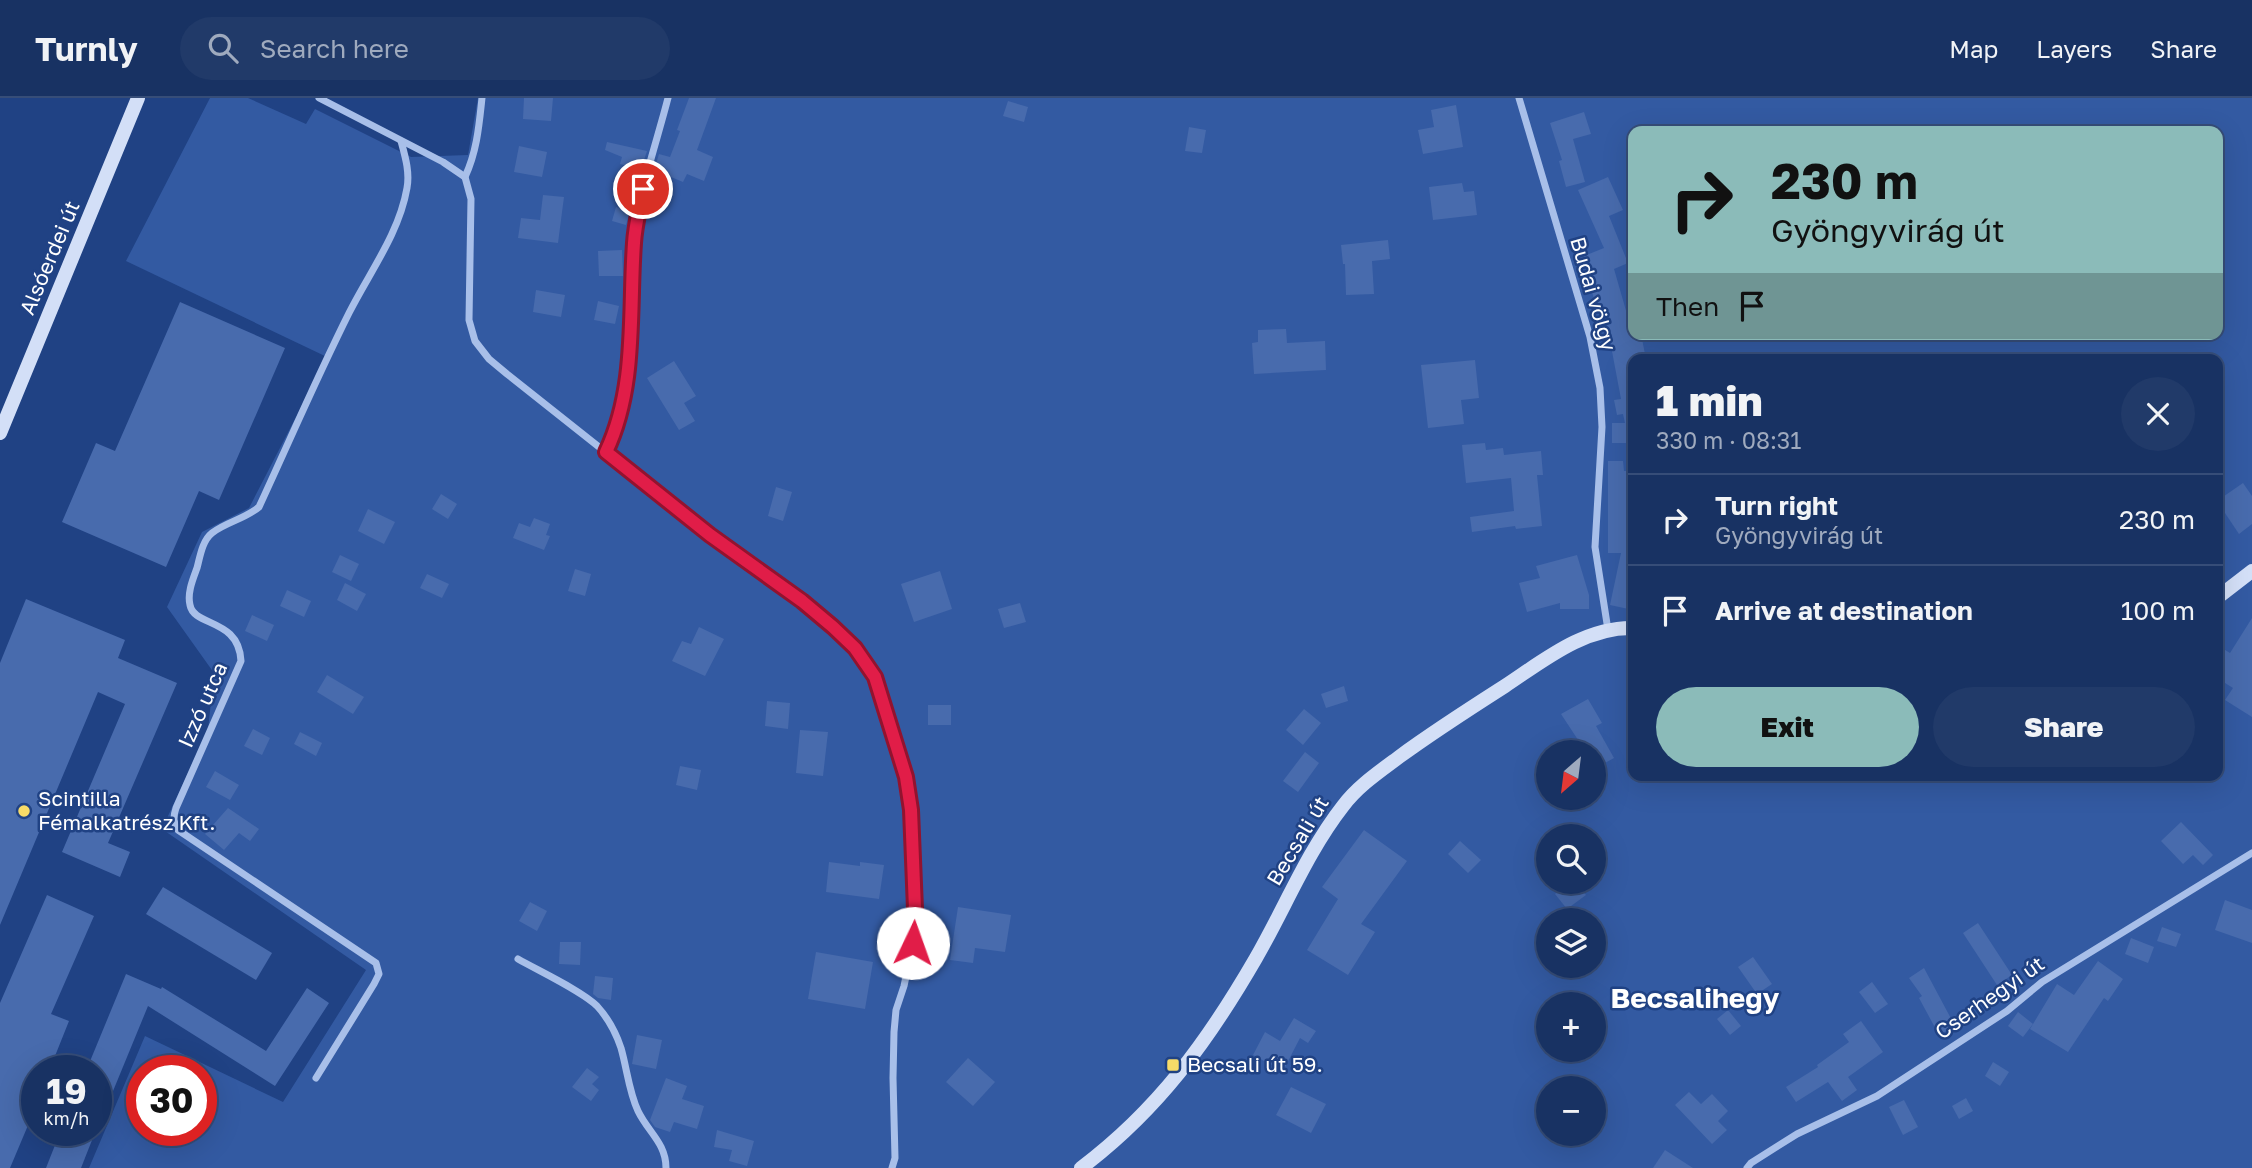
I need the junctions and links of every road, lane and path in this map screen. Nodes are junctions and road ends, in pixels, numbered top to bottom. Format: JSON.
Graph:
{"nodes":[{"id":1,"x":138,"y":98,"type":"edge"},
{"id":2,"x":319,"y":98,"type":"edge"},
{"id":3,"x":482,"y":98,"type":"edge"},
{"id":4,"x":668,"y":98,"type":"edge"},
{"id":5,"x":1519,"y":98,"type":"edge"},
{"id":6,"x":401,"y":141,"type":"junction"},
{"id":7,"x":465,"y":177,"type":"junction"},
{"id":8,"x":0,"y":433,"type":"edge"},
{"id":9,"x":606,"y":452,"type":"junction"},
{"id":10,"x":2252,"y":571,"type":"edge"},
{"id":11,"x":2223,"y":593,"type":"edge"},
{"id":12,"x":1628,"y":628,"type":"edge"},
{"id":13,"x":1608,"y":630,"type":"junction"},
{"id":14,"x":2252,"y":853,"type":"edge"},
{"id":15,"x":518,"y":960,"type":"dead end"},
{"id":16,"x":316,"y":1078,"type":"dead end"},
{"id":17,"x":666,"y":1168,"type":"edge"},
{"id":18,"x":892,"y":1168,"type":"edge"},
{"id":19,"x":1081,"y":1168,"type":"edge"},
{"id":20,"x":1747,"y":1168,"type":"edge"}],
"edges":[{"from":1,"to":8,"type":"main road","name":"Alsóerdei út"},
{"from":2,"to":6,"type":"street"},
{"from":3,"to":7,"type":"street"},
{"from":4,"to":9,"type":"street"},
{"from":5,"to":13,"type":"street","name":"Budai völgy"},
{"from":6,"to":7,"type":"street"},
{"from":6,"to":16,"type":"street","name":"Izzó utca"},
{"from":7,"to":9,"type":"street"},
{"from":9,"to":18,"type":"street"},
{"from":10,"to":11,"type":"main road"},
{"from":12,"to":13,"type":"main road","name":"Becsali út"},
{"from":13,"to":19,"type":"main road","name":"Becsali út"},
{"from":14,"to":20,"type":"street","name":"Cserhegyi út"},
{"from":15,"to":17,"type":"street"}]}
